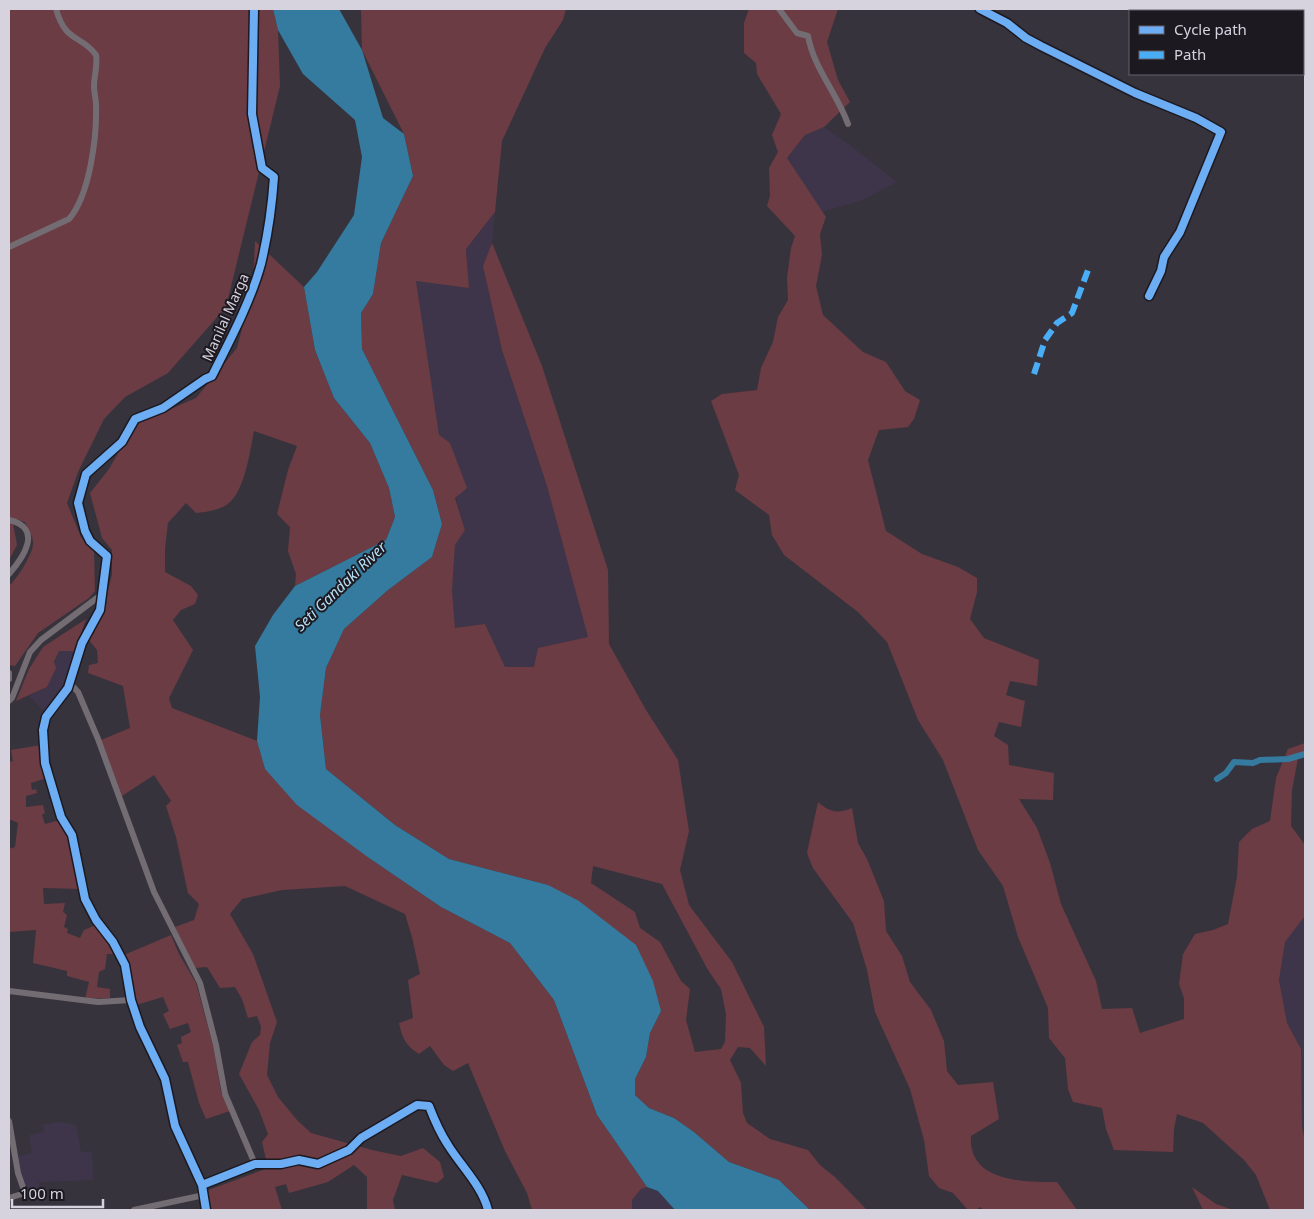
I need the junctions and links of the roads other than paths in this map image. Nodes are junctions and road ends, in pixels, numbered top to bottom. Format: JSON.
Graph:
{"nodes":[{"id":1,"x":56,"y":9,"type":"edge"},
{"id":2,"x":254,"y":9,"type":"edge"},
{"id":3,"x":779,"y":9,"type":"edge"},
{"id":4,"x":980,"y":9,"type":"edge"},
{"id":5,"x":848,"y":124,"type":"dead end"},
{"id":6,"x":9,"y":248,"type":"edge"},
{"id":7,"x":1150,"y":296,"type":"dead end"},
{"id":8,"x":9,"y":520,"type":"edge"},
{"id":9,"x":9,"y":574,"type":"edge"},
{"id":10,"x":101,"y":596,"type":"junction"},
{"id":11,"x":9,"y":673,"type":"edge"},
{"id":12,"x":9,"y":679,"type":"edge"},
{"id":13,"x":69,"y":682,"type":"junction"},
{"id":14,"x":9,"y":701,"type":"edge"},
{"id":15,"x":9,"y":991,"type":"edge"},
{"id":16,"x":131,"y":1000,"type":"junction"},
{"id":17,"x":9,"y":1121,"type":"edge"},
{"id":18,"x":255,"y":1164,"type":"junction"},
{"id":19,"x":202,"y":1185,"type":"junction"},
{"id":20,"x":204,"y":1195,"type":"junction"},
{"id":21,"x":9,"y":1198,"type":"edge"},
{"id":22,"x":134,"y":1210,"type":"edge"},
{"id":23,"x":206,"y":1210,"type":"edge"},
{"id":24,"x":488,"y":1210,"type":"edge"}],
"edges":[{"from":1,"to":6,"type":"street"},
{"from":2,"to":10,"type":"street","name":"Manilal Marga"},
{"from":3,"to":5,"type":"street"},
{"from":4,"to":7,"type":"street"},
{"from":8,"to":9,"type":"street"},
{"from":10,"to":13,"type":"street"},
{"from":10,"to":14,"type":"street"},
{"from":11,"to":12,"type":"street"},
{"from":13,"to":16,"type":"street"},
{"from":13,"to":18,"type":"street"},
{"from":15,"to":16,"type":"street"},
{"from":16,"to":19,"type":"street"},
{"from":17,"to":21,"type":"street"},
{"from":18,"to":19,"type":"street"},
{"from":18,"to":24,"type":"street"},
{"from":19,"to":20,"type":"street"},
{"from":20,"to":22,"type":"street"},
{"from":20,"to":23,"type":"street"}]}
